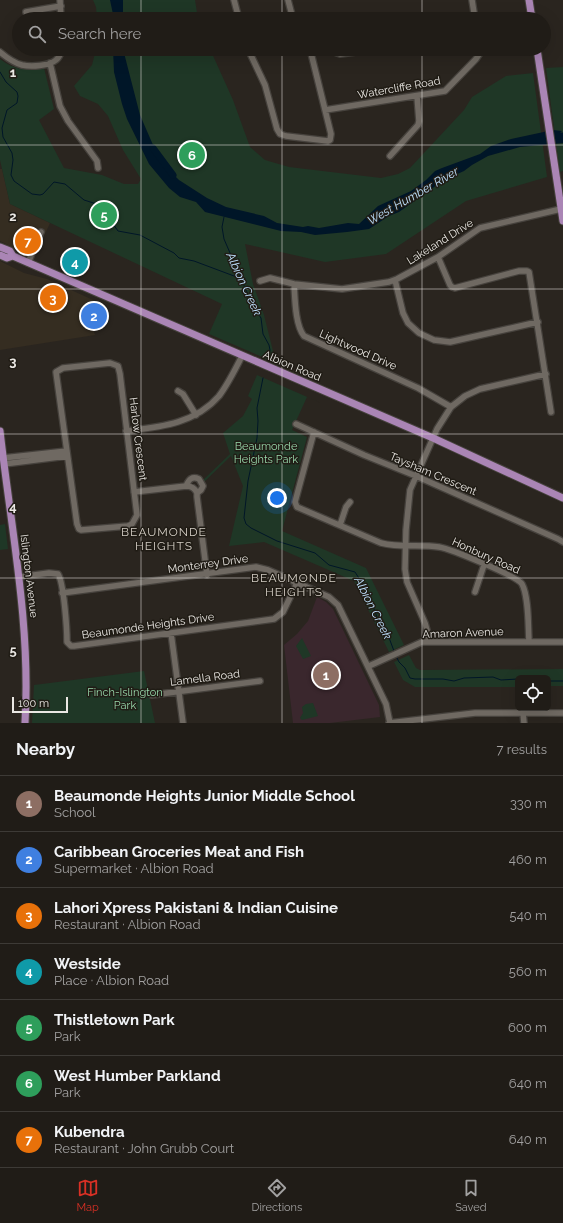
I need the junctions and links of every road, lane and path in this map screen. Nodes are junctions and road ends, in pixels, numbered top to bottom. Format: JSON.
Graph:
{"nodes":[{"id":1,"x":234,"y":0,"type":"edge"},
{"id":2,"x":288,"y":0,"type":"edge"},
{"id":3,"x":472,"y":0,"type":"edge"},
{"id":4,"x":529,"y":0,"type":"edge"},
{"id":5,"x":60,"y":3,"type":"edge"},
{"id":6,"x":26,"y":12,"type":"dead end"},
{"id":7,"x":237,"y":12,"type":"edge"},
{"id":8,"x":291,"y":12,"type":"edge"},
{"id":9,"x":474,"y":12,"type":"edge"},
{"id":10,"x":531,"y":12,"type":"edge"},
{"id":11,"x":0,"y":52,"type":"edge"},
{"id":12,"x":58,"y":56,"type":"edge"},
{"id":13,"x":251,"y":56,"type":"edge"},
{"id":14,"x":312,"y":56,"type":"edge"},
{"id":15,"x":478,"y":56,"type":"edge"},
{"id":16,"x":538,"y":56,"type":"edge"},
{"id":17,"x":50,"y":64,"type":"junction"},
{"id":18,"x":417,"y":96,"type":"junction"},
{"id":19,"x":325,"y":110,"type":"junction"},
{"id":20,"x":390,"y":156,"type":"dead end"},
{"id":21,"x":98,"y":168,"type":"dead end"},
{"id":22,"x":562,"y":209,"type":"junction"},
{"id":23,"x":563,"y":221,"type":"edge"},
{"id":24,"x":41,"y":232,"type":"dead end"},
{"id":25,"x":0,"y":247,"type":"edge"},
{"id":26,"x":0,"y":255,"type":"edge"},
{"id":27,"x":13,"y":256,"type":"junction"},
{"id":28,"x":438,"y":257,"type":"junction"},
{"id":29,"x":28,"y":263,"type":"junction"},
{"id":30,"x":395,"y":280,"type":"junction"},
{"id":31,"x":260,"y":281,"type":"dead end"},
{"id":32,"x":294,"y":284,"type":"junction"},
{"id":33,"x":538,"y":322,"type":"junction"},
{"id":34,"x":242,"y":356,"type":"junction"},
{"id":35,"x":546,"y":374,"type":"junction"},
{"id":36,"x":178,"y":391,"type":"dead end"},
{"id":37,"x":451,"y":407,"type":"junction"},
{"id":38,"x":551,"y":412,"type":"dead end"},
{"id":39,"x":196,"y":414,"type":"junction"},
{"id":40,"x":296,"y":424,"type":"dead end"},
{"id":41,"x":0,"y":431,"type":"edge"},
{"id":42,"x":126,"y":431,"type":"junction"},
{"id":43,"x":314,"y":432,"type":"junction"},
{"id":44,"x":433,"y":438,"type":"junction"},
{"id":45,"x":67,"y":453,"type":"junction"},
{"id":46,"x":3,"y":461,"type":"junction"},
{"id":47,"x":416,"y":476,"type":"junction"},
{"id":48,"x":186,"y":486,"type":"junction"},
{"id":49,"x":134,"y":492,"type":"junction"},
{"id":50,"x":197,"y":493,"type":"junction"},
{"id":51,"x":563,"y":497,"type":"edge"},
{"id":52,"x":350,"y":502,"type":"dead end"},
{"id":53,"x":340,"y":525,"type":"junction"},
{"id":54,"x":563,"y":542,"type":"edge"},
{"id":55,"x":406,"y":546,"type":"junction"},
{"id":56,"x":484,"y":565,"type":"junction"},
{"id":57,"x":207,"y":575,"type":"junction"},
{"id":58,"x":19,"y":576,"type":"junction"},
{"id":59,"x":297,"y":583,"type":"junction"},
{"id":60,"x":474,"y":592,"type":"dead end"},
{"id":61,"x":62,"y":593,"type":"junction"},
{"id":62,"x":170,"y":633,"type":"junction"},
{"id":63,"x":430,"y":641,"type":"junction"},
{"id":64,"x":529,"y":641,"type":"junction"},
{"id":65,"x":563,"y":642,"type":"edge"},
{"id":66,"x":369,"y":666,"type":"junction"},
{"id":67,"x":260,"y":681,"type":"dead end"},
{"id":68,"x":178,"y":692,"type":"junction"},
{"id":69,"x":152,"y":695,"type":"dead end"},
{"id":70,"x":523,"y":713,"type":"junction"},
{"id":71,"x":563,"y":713,"type":"edge"},
{"id":72,"x":24,"y":723,"type":"edge"},
{"id":73,"x":182,"y":723,"type":"edge"},
{"id":74,"x":389,"y":723,"type":"edge"},
{"id":75,"x":524,"y":723,"type":"edge"}],
"edges":[{"from":1,"to":7,"type":"street"},
{"from":2,"to":8,"type":"street"},
{"from":3,"to":9,"type":"street"},
{"from":4,"to":10,"type":"main road"},
{"from":5,"to":6,"type":"street"},
{"from":11,"to":17,"type":"street"},
{"from":12,"to":17,"type":"street"},
{"from":13,"to":19,"type":"street"},
{"from":14,"to":19,"type":"street"},
{"from":15,"to":18,"type":"street","name":"Watercliffe Road"},
{"from":16,"to":22,"type":"main road"},
{"from":17,"to":21,"type":"street"},
{"from":18,"to":19,"type":"street","name":"Watercliffe Road"},
{"from":18,"to":20,"type":"street"},
{"from":22,"to":23,"type":"main road"},
{"from":22,"to":28,"type":"street","name":"Lakeland Drive"},
{"from":24,"to":29,"type":"street"},
{"from":25,"to":27,"type":"main road","name":"Albion Road"},
{"from":26,"to":27,"type":"main road","name":"Albion Road"},
{"from":27,"to":29,"type":"main road","name":"Albion Road"},
{"from":28,"to":30,"type":"street","name":"Lakeland Drive"},
{"from":28,"to":33,"type":"street"},
{"from":29,"to":34,"type":"main road","name":"Albion Road"},
{"from":30,"to":32,"type":"street","name":"Lakeland Drive"},
{"from":30,"to":33,"type":"street"},
{"from":31,"to":32,"type":"street","name":"Lakeland Drive"},
{"from":32,"to":37,"type":"street","name":"Lightwood Drive"},
{"from":33,"to":35,"type":"street"},
{"from":34,"to":39,"type":"street"},
{"from":34,"to":44,"type":"main road","name":"Albion Road"},
{"from":35,"to":37,"type":"street"},
{"from":35,"to":38,"type":"street"},
{"from":36,"to":39,"type":"street"},
{"from":37,"to":44,"type":"street"},
{"from":39,"to":42,"type":"street"},
{"from":40,"to":43,"type":"street","name":"Taysham Crescent"},
{"from":41,"to":46,"type":"main road","name":"Islington Avenue"},
{"from":42,"to":45,"type":"street","name":"Harlow Crescent"},
{"from":42,"to":49,"type":"street","name":"Harlow Crescent"},
{"from":43,"to":47,"type":"street","name":"Taysham Crescent"},
{"from":43,"to":53,"type":"street","name":"Honbury Road"},
{"from":44,"to":47,"type":"street"},
{"from":44,"to":51,"type":"main road","name":"Albion Road"},
{"from":45,"to":46,"type":"street"},
{"from":45,"to":49,"type":"street","name":"Harlow Crescent"},
{"from":46,"to":58,"type":"main road","name":"Islington Avenue"},
{"from":47,"to":54,"type":"street","name":"Taysham Crescent"},
{"from":47,"to":55,"type":"street"},
{"from":48,"to":49,"type":"street"},
{"from":48,"to":50,"type":"street"},
{"from":48,"to":50,"type":"street"},
{"from":50,"to":57,"type":"street"},
{"from":52,"to":53,"type":"street"},
{"from":53,"to":55,"type":"street","name":"Honbury Road"},
{"from":55,"to":56,"type":"street","name":"Honbury Road"},
{"from":55,"to":63,"type":"street"},
{"from":56,"to":60,"type":"street"},
{"from":56,"to":64,"type":"street","name":"Honbury Road"},
{"from":57,"to":59,"type":"street","name":"Monterrey Drive"},
{"from":57,"to":61,"type":"street","name":"Monterrey Drive"},
{"from":58,"to":61,"type":"street","name":"Beaumonde Heights Drive"},
{"from":58,"to":72,"type":"main road","name":"Islington Avenue"},
{"from":59,"to":62,"type":"street","name":"Beaumonde Heights Drive"},
{"from":59,"to":66,"type":"street","name":"Monterrey Drive"},
{"from":61,"to":62,"type":"street","name":"Beaumonde Heights Drive"},
{"from":62,"to":68,"type":"street"},
{"from":63,"to":64,"type":"street","name":"Amaron Avenue"},
{"from":63,"to":66,"type":"street","name":"Amaron Avenue"},
{"from":64,"to":65,"type":"street","name":"Amaron Avenue"},
{"from":66,"to":74,"type":"street","name":"Monterrey Drive"},
{"from":67,"to":68,"type":"street","name":"Lamella Road"},
{"from":68,"to":69,"type":"street","name":"Lamella Road"},
{"from":68,"to":73,"type":"street"},
{"from":70,"to":71,"type":"street"},
{"from":70,"to":74,"type":"street"},
{"from":70,"to":75,"type":"street"}]}
